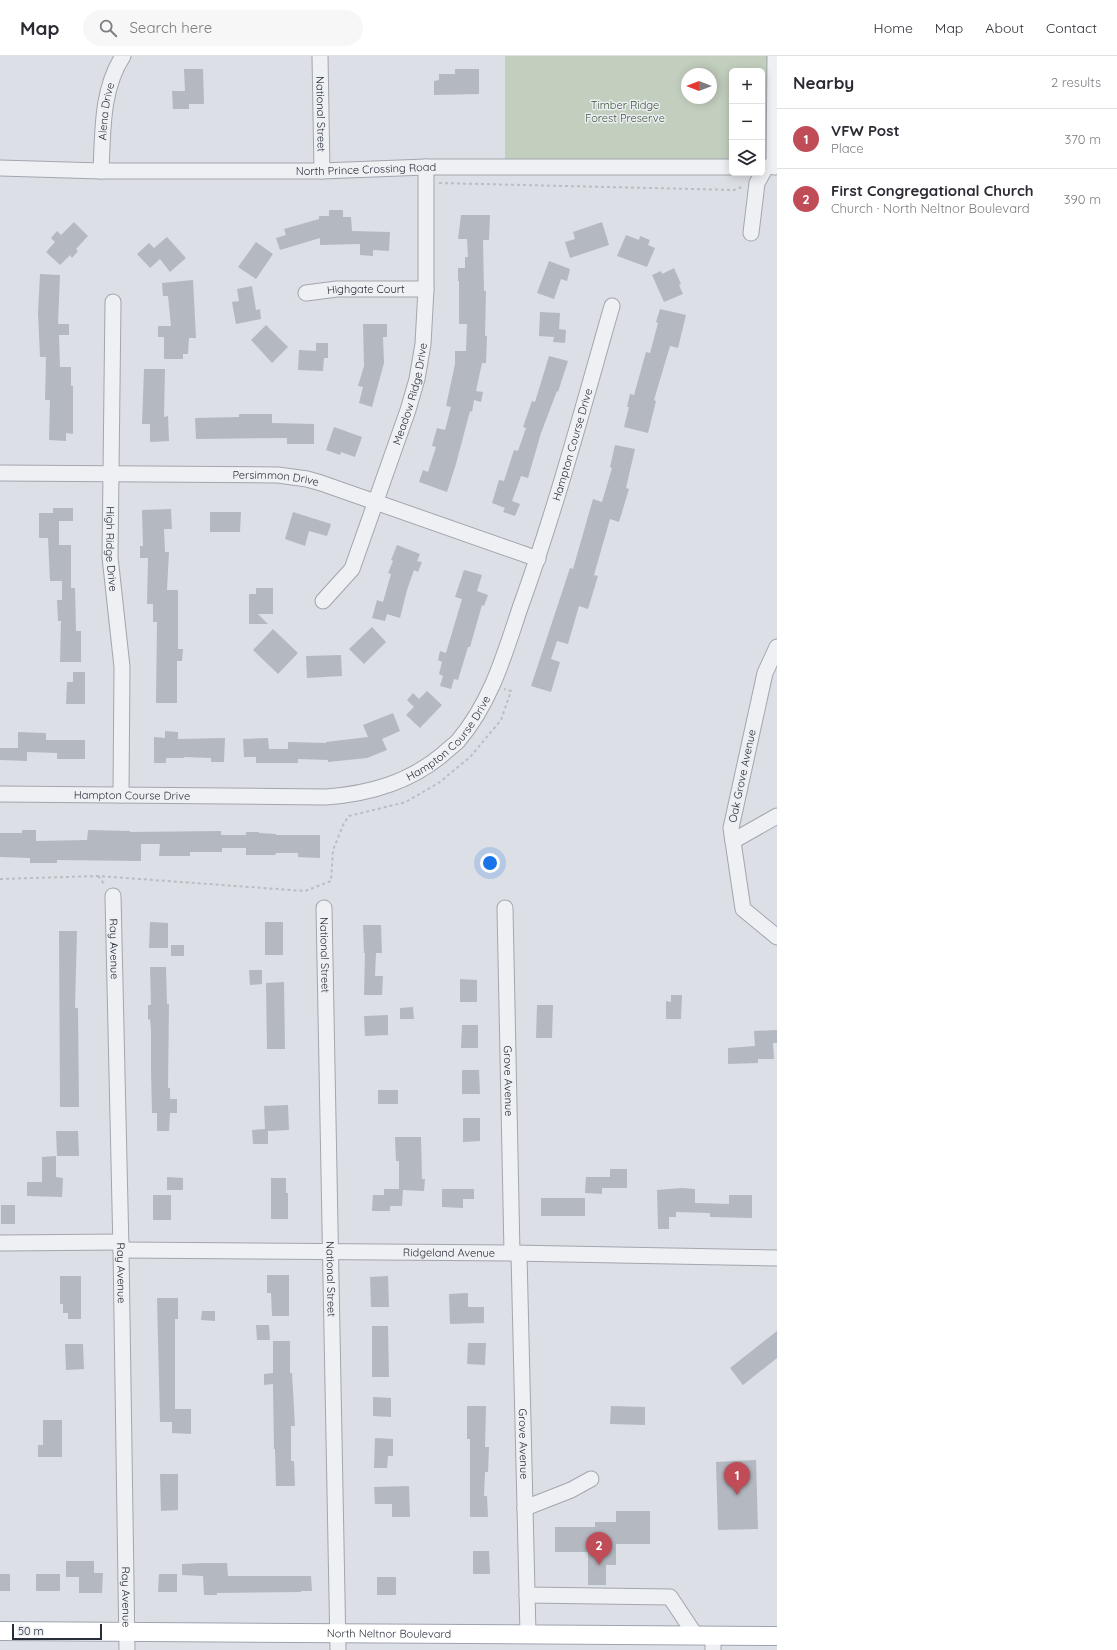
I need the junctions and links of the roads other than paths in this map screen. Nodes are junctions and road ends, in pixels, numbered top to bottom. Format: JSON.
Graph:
{"nodes":[{"id":1,"x":123,"y":56,"type":"edge"},
{"id":2,"x":320,"y":56,"type":"edge"},
{"id":3,"x":775,"y":56,"type":"edge"},
{"id":4,"x":426,"y":167,"type":"junction"},
{"id":5,"x":729,"y":167,"type":"edge"},
{"id":6,"x":770,"y":167,"type":"edge"},
{"id":7,"x":0,"y":168,"type":"edge"},
{"id":8,"x":101,"y":170,"type":"junction"},
{"id":9,"x":322,"y":171,"type":"junction"},
{"id":10,"x":751,"y":233,"type":"dead end"},
{"id":11,"x":426,"y":289,"type":"junction"},
{"id":12,"x":306,"y":293,"type":"dead end"},
{"id":13,"x":113,"y":302,"type":"dead end"},
{"id":14,"x":612,"y":306,"type":"dead end"},
{"id":15,"x":0,"y":474,"type":"edge"},
{"id":16,"x":110,"y":474,"type":"junction"},
{"id":17,"x":376,"y":503,"type":"junction"},
{"id":18,"x":538,"y":559,"type":"junction"},
{"id":19,"x":323,"y":601,"type":"dead end"},
{"id":20,"x":777,"y":647,"type":"edge"},
{"id":21,"x":0,"y":794,"type":"edge"},
{"id":22,"x":121,"y":795,"type":"junction"},
{"id":23,"x":777,"y":816,"type":"edge"},
{"id":24,"x":733,"y":841,"type":"junction"},
{"id":25,"x":113,"y":896,"type":"dead end"},
{"id":26,"x":324,"y":908,"type":"dead end"},
{"id":27,"x":505,"y":908,"type":"dead end"},
{"id":28,"x":777,"y":937,"type":"edge"},
{"id":29,"x":0,"y":1243,"type":"edge"},
{"id":30,"x":121,"y":1246,"type":"junction"},
{"id":31,"x":332,"y":1252,"type":"junction"},
{"id":32,"x":516,"y":1254,"type":"junction"},
{"id":33,"x":777,"y":1258,"type":"edge"},
{"id":34,"x":591,"y":1479,"type":"dead end"},
{"id":35,"x":525,"y":1508,"type":"junction"},
{"id":36,"x":527,"y":1595,"type":"junction"},
{"id":37,"x":0,"y":1631,"type":"edge"},
{"id":38,"x":127,"y":1632,"type":"junction"},
{"id":39,"x":528,"y":1634,"type":"junction"},
{"id":40,"x":777,"y":1636,"type":"edge"},
{"id":41,"x":707,"y":1640,"type":"edge"},
{"id":42,"x":338,"y":1641,"type":"edge"},
{"id":43,"x":127,"y":1650,"type":"edge"}],
"edges":[{"from":1,"to":8,"type":"street","name":"Alena Drive"},
{"from":2,"to":9,"type":"street","name":"National Street"},
{"from":3,"to":6,"type":"street"},
{"from":4,"to":5,"type":"street","name":"North Prince Crossing Road"},
{"from":4,"to":9,"type":"street","name":"North Prince Crossing Road"},
{"from":4,"to":11,"type":"street","name":"Meadow Ridge Drive"},
{"from":6,"to":10,"type":"street"},
{"from":7,"to":8,"type":"street","name":"North Prince Crossing Road"},
{"from":8,"to":9,"type":"street","name":"North Prince Crossing Road"},
{"from":11,"to":12,"type":"street","name":"Highgate Court"},
{"from":11,"to":17,"type":"street","name":"Meadow Ridge Drive"},
{"from":13,"to":16,"type":"street","name":"High Ridge Drive"},
{"from":14,"to":18,"type":"street","name":"Hampton Course Drive"},
{"from":15,"to":16,"type":"street","name":"Persimmon Drive"},
{"from":16,"to":17,"type":"street","name":"Persimmon Drive"},
{"from":16,"to":22,"type":"street","name":"High Ridge Drive"},
{"from":17,"to":18,"type":"street","name":"Persimmon Drive"},
{"from":17,"to":19,"type":"street","name":"Meadow Ridge Drive"},
{"from":18,"to":22,"type":"street","name":"Hampton Course Drive"},
{"from":20,"to":24,"type":"street","name":"Oak Grove Avenue"},
{"from":21,"to":22,"type":"street","name":"Hampton Course Drive"},
{"from":23,"to":24,"type":"street"},
{"from":24,"to":28,"type":"street","name":"Oak Grove Avenue"},
{"from":25,"to":30,"type":"street","name":"Ray Avenue"},
{"from":26,"to":31,"type":"street","name":"National Street"},
{"from":27,"to":32,"type":"street","name":"Grove Avenue"},
{"from":29,"to":30,"type":"street","name":"Ridgeland Avenue"},
{"from":30,"to":31,"type":"street","name":"Ridgeland Avenue"},
{"from":30,"to":38,"type":"street","name":"Ray Avenue"},
{"from":31,"to":32,"type":"street","name":"Ridgeland Avenue"},
{"from":31,"to":42,"type":"street","name":"National Street"},
{"from":32,"to":33,"type":"street","name":"Ridgeland Avenue"},
{"from":32,"to":35,"type":"street","name":"Grove Avenue"},
{"from":34,"to":35,"type":"street"},
{"from":35,"to":36,"type":"street","name":"Grove Avenue"},
{"from":36,"to":39,"type":"street","name":"Grove Avenue"},
{"from":36,"to":41,"type":"street"},
{"from":37,"to":38,"type":"main road","name":"North Neltnor Boulevard"},
{"from":38,"to":42,"type":"main road","name":"North Neltnor Boulevard"},
{"from":38,"to":43,"type":"street","name":"Ray Avenue"},
{"from":39,"to":41,"type":"main road","name":"North Neltnor Boulevard"},
{"from":39,"to":42,"type":"main road","name":"North Neltnor Boulevard"},
{"from":40,"to":41,"type":"main road","name":"North Neltnor Boulevard"}]}
